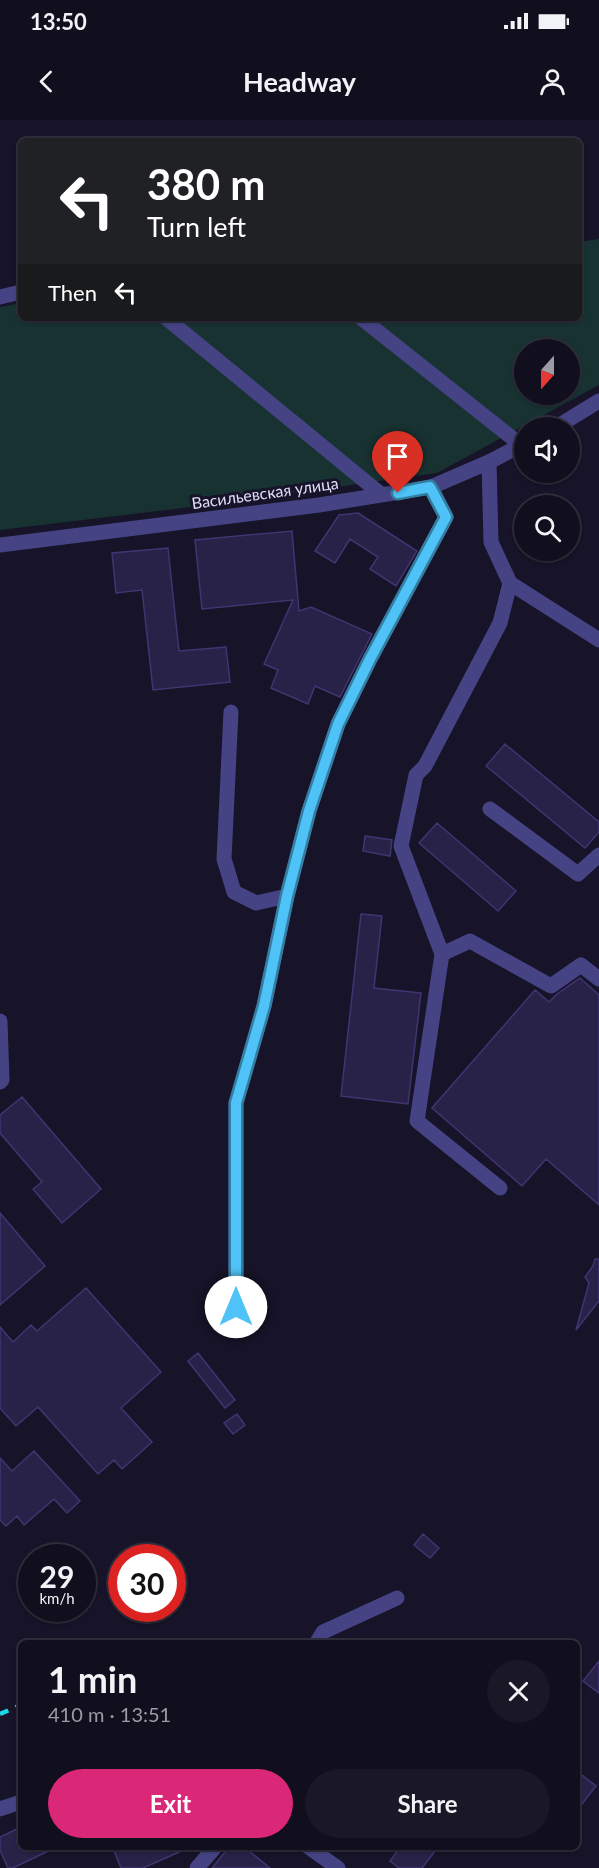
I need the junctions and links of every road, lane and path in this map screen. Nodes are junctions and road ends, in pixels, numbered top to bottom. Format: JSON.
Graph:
{"nodes":[{"id":1,"x":18,"y":293,"type":"edge"},
{"id":2,"x":0,"y":297,"type":"edge"},
{"id":3,"x":170,"y":321,"type":"edge"},
{"id":4,"x":365,"y":321,"type":"edge"},
{"id":5,"x":599,"y":401,"type":"edge"},
{"id":6,"x":573,"y":417,"type":"edge"},
{"id":7,"x":514,"y":437,"type":"edge"},
{"id":8,"x":514,"y":449,"type":"edge"},
{"id":9,"x":489,"y":462,"type":"junction"},
{"id":10,"x":430,"y":487,"type":"junction"},
{"id":11,"x":382,"y":495,"type":"junction"},
{"id":12,"x":0,"y":545,"type":"edge"},
{"id":13,"x":510,"y":583,"type":"junction"},
{"id":14,"x":599,"y":640,"type":"edge"},
{"id":15,"x":231,"y":712,"type":"dead end"},
{"id":16,"x":490,"y":809,"type":"dead end"},
{"id":17,"x":599,"y":855,"type":"edge"},
{"id":18,"x":287,"y":896,"type":"junction"},
{"id":19,"x":442,"y":954,"type":"junction"},
{"id":20,"x":599,"y":979,"type":"edge"},
{"id":21,"x":0,"y":1021,"type":"edge"},
{"id":22,"x":0,"y":1082,"type":"edge"},
{"id":23,"x":500,"y":1188,"type":"dead end"},
{"id":24,"x":236,"y":1307,"type":"dead end"},
{"id":25,"x":397,"y":1598,"type":"dead end"},
{"id":26,"x":319,"y":1640,"type":"edge"},
{"id":27,"x":18,"y":1803,"type":"edge"},
{"id":28,"x":0,"y":1809,"type":"edge"},
{"id":29,"x":213,"y":1850,"type":"edge"},
{"id":30,"x":313,"y":1850,"type":"edge"},
{"id":31,"x":197,"y":1868,"type":"edge"},
{"id":32,"x":338,"y":1868,"type":"edge"}],
"edges":[{"from":1,"to":2,"type":"street"},
{"from":3,"to":11,"type":"street"},
{"from":4,"to":7,"type":"street"},
{"from":5,"to":6,"type":"street"},
{"from":8,"to":9,"type":"street","name":"Васильевская улица"},
{"from":9,"to":10,"type":"street","name":"Васильевская улица"},
{"from":9,"to":13,"type":"street"},
{"from":10,"to":11,"type":"street","name":"Васильевская улица"},
{"from":10,"to":18,"type":"street"},
{"from":11,"to":12,"type":"street","name":"Васильевская улица"},
{"from":13,"to":14,"type":"street"},
{"from":13,"to":19,"type":"street"},
{"from":15,"to":18,"type":"street"},
{"from":16,"to":17,"type":"street"},
{"from":18,"to":24,"type":"street"},
{"from":19,"to":20,"type":"street"},
{"from":19,"to":23,"type":"street"},
{"from":21,"to":22,"type":"street"},
{"from":25,"to":26,"type":"street"},
{"from":27,"to":28,"type":"street"},
{"from":29,"to":31,"type":"street"},
{"from":30,"to":32,"type":"street"}]}
